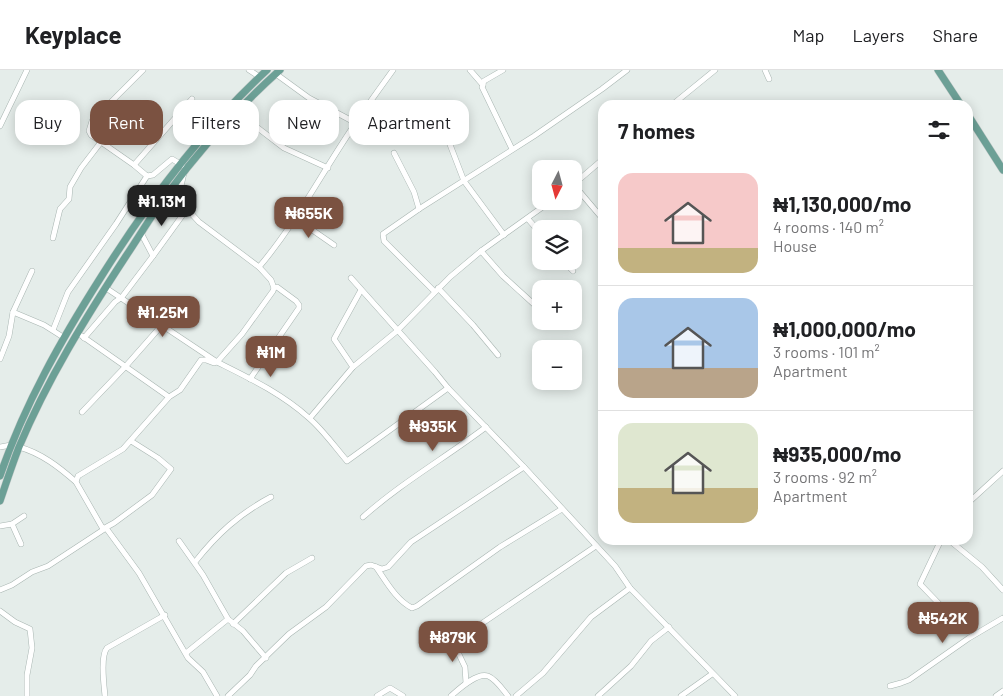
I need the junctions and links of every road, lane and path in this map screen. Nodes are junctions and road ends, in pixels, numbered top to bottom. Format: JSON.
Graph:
{"nodes":[{"id":1,"x":27,"y":70,"type":"edge"},
{"id":2,"x":143,"y":70,"type":"edge"},
{"id":3,"x":249,"y":70,"type":"edge"},
{"id":4,"x":267,"y":70,"type":"edge"},
{"id":5,"x":393,"y":70,"type":"edge"},
{"id":6,"x":470,"y":70,"type":"edge"},
{"id":7,"x":503,"y":70,"type":"edge"},
{"id":8,"x":627,"y":70,"type":"edge"},
{"id":9,"x":765,"y":70,"type":"edge"},
{"id":10,"x":938,"y":70,"type":"edge"},
{"id":11,"x":713,"y":71,"type":"edge"},
{"id":12,"x":278,"y":72,"type":"edge"},
{"id":13,"x":260,"y":77,"type":"junction"},
{"id":14,"x":769,"y":79,"type":"dead end"},
{"id":15,"x":482,"y":85,"type":"junction"},
{"id":16,"x":192,"y":99,"type":"dead end"},
{"id":17,"x":113,"y":100,"type":"edge"},
{"id":18,"x":249,"y":100,"type":"edge"},
{"id":19,"x":372,"y":100,"type":"edge"},
{"id":20,"x":678,"y":100,"type":"edge"},
{"id":21,"x":958,"y":100,"type":"edge"},
{"id":22,"x":349,"y":119,"type":"edge"},
{"id":23,"x":973,"y":123,"type":"edge"},
{"id":24,"x":0,"y":126,"type":"edge"},
{"id":25,"x":259,"y":129,"type":"edge"},
{"id":26,"x":349,"y":134,"type":"edge"},
{"id":27,"x":99,"y":145,"type":"edge"},
{"id":28,"x":106,"y":145,"type":"edge"},
{"id":29,"x":205,"y":145,"type":"edge"},
{"id":30,"x":451,"y":145,"type":"edge"},
{"id":31,"x":512,"y":149,"type":"junction"},
{"id":32,"x":394,"y":153,"type":"dead end"},
{"id":33,"x":598,"y":163,"type":"edge"},
{"id":34,"x":134,"y":164,"type":"junction"},
{"id":35,"x":183,"y":167,"type":"junction"},
{"id":36,"x":328,"y":168,"type":"junction"},
{"id":37,"x":1003,"y":170,"type":"edge"},
{"id":38,"x":147,"y":176,"type":"junction"},
{"id":39,"x":582,"y":177,"type":"edge"},
{"id":40,"x":464,"y":180,"type":"junction"},
{"id":41,"x":167,"y":193,"type":"junction"},
{"id":42,"x":582,"y":194,"type":"edge"},
{"id":43,"x":178,"y":199,"type":"junction"},
{"id":44,"x":187,"y":209,"type":"junction"},
{"id":45,"x":419,"y":209,"type":"junction"},
{"id":46,"x":540,"y":210,"type":"edge"},
{"id":47,"x":598,"y":213,"type":"edge"},
{"id":48,"x":295,"y":218,"type":"junction"},
{"id":49,"x":528,"y":219,"type":"junction"},
{"id":50,"x":532,"y":224,"type":"edge"},
{"id":51,"x":141,"y":234,"type":"junction"},
{"id":52,"x":504,"y":236,"type":"junction"},
{"id":53,"x":53,"y":238,"type":"dead end"},
{"id":54,"x":334,"y":244,"type":"dead end"},
{"id":55,"x":481,"y":251,"type":"junction"},
{"id":56,"x":153,"y":256,"type":"junction"},
{"id":57,"x":259,"y":267,"type":"junction"},
{"id":58,"x":32,"y":270,"type":"dead end"},
{"id":59,"x":350,"y":278,"type":"dead end"},
{"id":60,"x":106,"y":288,"type":"junction"},
{"id":61,"x":274,"y":288,"type":"junction"},
{"id":62,"x":361,"y":290,"type":"junction"},
{"id":63,"x":436,"y":290,"type":"junction"},
{"id":64,"x":122,"y":298,"type":"junction"},
{"id":65,"x":532,"y":302,"type":"edge"},
{"id":66,"x":13,"y":312,"type":"junction"},
{"id":67,"x":162,"y":325,"type":"junction"},
{"id":68,"x":52,"y":330,"type":"junction"},
{"id":69,"x":397,"y":331,"type":"junction"},
{"id":70,"x":77,"y":333,"type":"junction"},
{"id":71,"x":63,"y":338,"type":"junction"},
{"id":72,"x":84,"y":338,"type":"junction"},
{"id":73,"x":498,"y":356,"type":"dead end"},
{"id":74,"x":0,"y":359,"type":"edge"},
{"id":75,"x":217,"y":362,"type":"junction"},
{"id":76,"x":125,"y":367,"type":"junction"},
{"id":77,"x":352,"y":367,"type":"junction"},
{"id":78,"x":250,"y":379,"type":"junction"},
{"id":79,"x":448,"y":388,"type":"junction"},
{"id":80,"x":169,"y":397,"type":"junction"},
{"id":81,"x":82,"y":412,"type":"dead end"},
{"id":82,"x":310,"y":418,"type":"junction"},
{"id":83,"x":486,"y":427,"type":"junction"},
{"id":84,"x":131,"y":441,"type":"junction"},
{"id":85,"x":11,"y":445,"type":"junction"},
{"id":86,"x":0,"y":447,"type":"edge"},
{"id":87,"x":19,"y":447,"type":"junction"},
{"id":88,"x":524,"y":467,"type":"junction"},
{"id":89,"x":1003,"y":471,"type":"edge"},
{"id":90,"x":0,"y":476,"type":"edge"},
{"id":91,"x":76,"y":482,"type":"junction"},
{"id":92,"x":271,"y":497,"type":"dead end"},
{"id":93,"x":973,"y":498,"type":"edge"},
{"id":94,"x":0,"y":501,"type":"edge"},
{"id":95,"x":562,"y":509,"type":"junction"},
{"id":96,"x":24,"y":516,"type":"dead end"},
{"id":97,"x":363,"y":517,"type":"dead end"},
{"id":98,"x":12,"y":524,"type":"junction"},
{"id":99,"x":0,"y":526,"type":"edge"},
{"id":100,"x":103,"y":529,"type":"junction"},
{"id":101,"x":179,"y":541,"type":"dead end"},
{"id":102,"x":21,"y":544,"type":"dead end"},
{"id":103,"x":939,"y":545,"type":"edge"},
{"id":104,"x":955,"y":545,"type":"edge"},
{"id":105,"x":596,"y":546,"type":"junction"},
{"id":106,"x":312,"y":558,"type":"dead end"},
{"id":107,"x":195,"y":562,"type":"junction"},
{"id":108,"x":376,"y":567,"type":"junction"},
{"id":109,"x":630,"y":588,"type":"junction"},
{"id":110,"x":0,"y":590,"type":"edge"},
{"id":111,"x":1003,"y":590,"type":"edge"},
{"id":112,"x":0,"y":611,"type":"edge"},
{"id":113,"x":946,"y":611,"type":"dead end"},
{"id":114,"x":165,"y":616,"type":"junction"},
{"id":115,"x":1003,"y":618,"type":"edge"},
{"id":116,"x":231,"y":621,"type":"junction"},
{"id":117,"x":669,"y":627,"type":"junction"},
{"id":118,"x":186,"y":653,"type":"junction"},
{"id":119,"x":266,"y":658,"type":"junction"},
{"id":120,"x":712,"y":674,"type":"junction"},
{"id":121,"x":466,"y":683,"type":"junction"},
{"id":122,"x":890,"y":686,"type":"dead end"},
{"id":123,"x":1003,"y":691,"type":"edge"},
{"id":124,"x":28,"y":696,"type":"edge"},
{"id":125,"x":105,"y":696,"type":"edge"},
{"id":126,"x":217,"y":696,"type":"edge"},
{"id":127,"x":228,"y":696,"type":"edge"},
{"id":128,"x":376,"y":696,"type":"edge"},
{"id":129,"x":403,"y":696,"type":"edge"},
{"id":130,"x":451,"y":696,"type":"edge"},
{"id":131,"x":508,"y":696,"type":"edge"},
{"id":132,"x":516,"y":696,"type":"edge"},
{"id":133,"x":598,"y":696,"type":"edge"},
{"id":134,"x":681,"y":696,"type":"edge"},
{"id":135,"x":735,"y":696,"type":"edge"},
{"id":136,"x":996,"y":696,"type":"edge"}],
"edges":[{"from":1,"to":24,"type":"street"},
{"from":2,"to":17,"type":"street"},
{"from":3,"to":13,"type":"street"},
{"from":4,"to":13,"type":"main road"},
{"from":5,"to":19,"type":"street"},
{"from":6,"to":15,"type":"street"},
{"from":7,"to":15,"type":"street"},
{"from":8,"to":31,"type":"street"},
{"from":9,"to":14,"type":"street"},
{"from":10,"to":21,"type":"main road"},
{"from":11,"to":20,"type":"street"},
{"from":12,"to":18,"type":"main road"},
{"from":12,"to":22,"type":"street"},
{"from":13,"to":35,"type":"main road"},
{"from":15,"to":31,"type":"street"},
{"from":16,"to":34,"type":"street"},
{"from":23,"to":37,"type":"main road"},
{"from":25,"to":36,"type":"street"},
{"from":26,"to":36,"type":"street"},
{"from":27,"to":53,"type":"street"},
{"from":28,"to":34,"type":"street"},
{"from":29,"to":35,"type":"main road"},
{"from":30,"to":40,"type":"street"},
{"from":31,"to":40,"type":"street"},
{"from":32,"to":45,"type":"street"},
{"from":33,"to":39,"type":"street"},
{"from":34,"to":38,"type":"street"},
{"from":35,"to":38,"type":"street"},
{"from":35,"to":41,"type":"main road"},
{"from":35,"to":43,"type":"street"},
{"from":35,"to":71,"type":"main road"},
{"from":36,"to":48,"type":"street"},
{"from":38,"to":68,"type":"street"},
{"from":40,"to":45,"type":"street"},
{"from":40,"to":52,"type":"street"},
{"from":41,"to":43,"type":"street"},
{"from":41,"to":51,"type":"main road"},
{"from":42,"to":47,"type":"street"},
{"from":43,"to":44,"type":"street"},
{"from":44,"to":56,"type":"street"},
{"from":44,"to":57,"type":"street"},
{"from":45,"to":63,"type":"street"},
{"from":46,"to":49,"type":"street"},
{"from":48,"to":54,"type":"street"},
{"from":48,"to":57,"type":"street"},
{"from":49,"to":50,"type":"street"},
{"from":49,"to":52,"type":"street"},
{"from":51,"to":56,"type":"street"},
{"from":51,"to":60,"type":"main road"},
{"from":52,"to":55,"type":"street"},
{"from":55,"to":63,"type":"street"},
{"from":55,"to":65,"type":"street"},
{"from":56,"to":64,"type":"street"},
{"from":57,"to":61,"type":"street"},
{"from":58,"to":66,"type":"street"},
{"from":59,"to":62,"type":"street"},
{"from":60,"to":64,"type":"street"},
{"from":60,"to":70,"type":"main road"},
{"from":61,"to":75,"type":"street"},
{"from":61,"to":78,"type":"street"},
{"from":62,"to":69,"type":"street"},
{"from":62,"to":77,"type":"street"},
{"from":63,"to":69,"type":"street"},
{"from":63,"to":73,"type":"street"},
{"from":64,"to":67,"type":"street"},
{"from":64,"to":72,"type":"street"},
{"from":66,"to":68,"type":"street"},
{"from":66,"to":74,"type":"street"},
{"from":67,"to":75,"type":"street"},
{"from":67,"to":76,"type":"street"},
{"from":68,"to":71,"type":"street"},
{"from":69,"to":77,"type":"street"},
{"from":69,"to":79,"type":"street"},
{"from":70,"to":72,"type":"street"},
{"from":70,"to":87,"type":"main road"},
{"from":71,"to":85,"type":"main road"},
{"from":72,"to":76,"type":"street"},
{"from":75,"to":78,"type":"street"},
{"from":75,"to":80,"type":"street"},
{"from":76,"to":80,"type":"street"},
{"from":76,"to":81,"type":"street"},
{"from":77,"to":82,"type":"street"},
{"from":78,"to":82,"type":"street"},
{"from":79,"to":82,"type":"street"},
{"from":79,"to":83,"type":"street"},
{"from":80,"to":84,"type":"street"},
{"from":83,"to":88,"type":"street"},
{"from":83,"to":97,"type":"street"},
{"from":84,"to":91,"type":"street"},
{"from":84,"to":100,"type":"street"},
{"from":85,"to":86,"type":"street"},
{"from":85,"to":90,"type":"main road"},
{"from":87,"to":91,"type":"street"},
{"from":87,"to":94,"type":"main road"},
{"from":88,"to":95,"type":"street"},
{"from":88,"to":108,"type":"street"},
{"from":89,"to":93,"type":"street"},
{"from":91,"to":100,"type":"street"},
{"from":92,"to":107,"type":"street"},
{"from":95,"to":105,"type":"street"},
{"from":95,"to":108,"type":"street"},
{"from":96,"to":98,"type":"street"},
{"from":98,"to":99,"type":"street"},
{"from":98,"to":102,"type":"street"},
{"from":100,"to":110,"type":"street"},
{"from":100,"to":114,"type":"street"},
{"from":101,"to":107,"type":"street"},
{"from":103,"to":113,"type":"street"},
{"from":104,"to":111,"type":"street"},
{"from":105,"to":109,"type":"street"},
{"from":105,"to":121,"type":"street"},
{"from":106,"to":116,"type":"street"},
{"from":107,"to":116,"type":"street"},
{"from":108,"to":119,"type":"street"},
{"from":109,"to":117,"type":"street"},
{"from":109,"to":132,"type":"street"},
{"from":112,"to":124,"type":"street"},
{"from":114,"to":118,"type":"street"},
{"from":114,"to":125,"type":"street"},
{"from":115,"to":122,"type":"street"},
{"from":116,"to":118,"type":"street"},
{"from":116,"to":119,"type":"street"},
{"from":117,"to":120,"type":"street"},
{"from":117,"to":133,"type":"street"},
{"from":118,"to":126,"type":"street"},
{"from":119,"to":127,"type":"street"},
{"from":120,"to":134,"type":"street"},
{"from":120,"to":135,"type":"street"},
{"from":121,"to":130,"type":"street"},
{"from":121,"to":131,"type":"street"},
{"from":123,"to":136,"type":"street"},
{"from":128,"to":129,"type":"street"}]}
